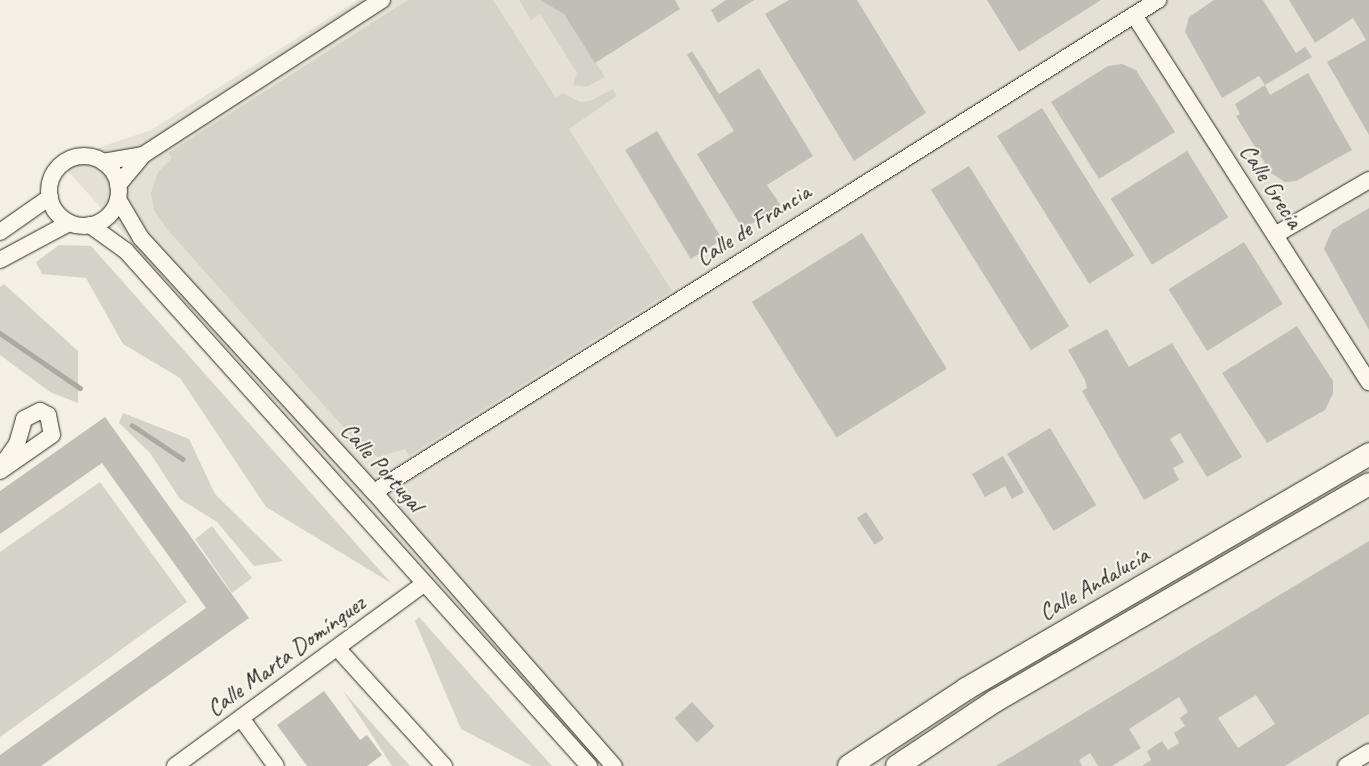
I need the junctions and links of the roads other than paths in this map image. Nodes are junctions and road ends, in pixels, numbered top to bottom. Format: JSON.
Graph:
{"nodes":[{"id":1,"x":382,"y":0,"type":"edge"},
{"id":2,"x":1158,"y":0,"type":"edge"},
{"id":3,"x":1134,"y":15,"type":"junction"},
{"id":4,"x":143,"y":155,"type":"junction"},
{"id":5,"x":103,"y":162,"type":"junction"},
{"id":6,"x":1369,"y":180,"type":"edge"},
{"id":7,"x":118,"y":192,"type":"junction"},
{"id":8,"x":50,"y":197,"type":"junction"},
{"id":9,"x":69,"y":223,"type":"junction"},
{"id":10,"x":90,"y":226,"type":"junction"},
{"id":11,"x":0,"y":232,"type":"edge"},
{"id":12,"x":1275,"y":235,"type":"junction"},
{"id":13,"x":0,"y":260,"type":"edge"},
{"id":14,"x":1369,"y":382,"type":"edge"},
{"id":15,"x":1369,"y":454,"type":"edge"},
{"id":16,"x":1369,"y":484,"type":"edge"},
{"id":17,"x":374,"y":492,"type":"junction"},
{"id":18,"x":424,"y":584,"type":"junction"},
{"id":19,"x":338,"y":649,"type":"junction"},
{"id":20,"x":241,"y":718,"type":"junction"},
{"id":21,"x":1369,"y":752,"type":"edge"},
{"id":22,"x":175,"y":766,"type":"edge"},
{"id":23,"x":276,"y":766,"type":"edge"},
{"id":24,"x":444,"y":766,"type":"edge"},
{"id":25,"x":589,"y":766,"type":"edge"},
{"id":26,"x":614,"y":766,"type":"edge"},
{"id":27,"x":849,"y":766,"type":"edge"},
{"id":28,"x":897,"y":766,"type":"edge"},
{"id":29,"x":1346,"y":766,"type":"edge"}],
"edges":[{"from":1,"to":4,"type":"street"},
{"from":2,"to":3,"type":"street","name":"Calle de Francia"},
{"from":3,"to":12,"type":"street","name":"Calle Grecia"},
{"from":3,"to":17,"type":"street","name":"Calle de Francia"},
{"from":4,"to":5,"type":"street"},
{"from":4,"to":7,"type":"street"},
{"from":5,"to":7,"type":"street"},
{"from":5,"to":8,"type":"street"},
{"from":6,"to":12,"type":"street"},
{"from":7,"to":10,"type":"street"},
{"from":7,"to":17,"type":"street","name":"Calle Portugal"},
{"from":8,"to":9,"type":"street"},
{"from":8,"to":11,"type":"street"},
{"from":9,"to":10,"type":"street"},
{"from":9,"to":13,"type":"street"},
{"from":10,"to":18,"type":"street","name":"Calle Portugal"},
{"from":12,"to":14,"type":"street","name":"Calle Grecia"},
{"from":15,"to":27,"type":"main road","name":"Calle Andalucía"},
{"from":16,"to":28,"type":"main road"},
{"from":17,"to":26,"type":"street","name":"Calle Portugal"},
{"from":18,"to":19,"type":"street","name":"Calle Marta Domínguez"},
{"from":18,"to":25,"type":"street","name":"Calle Portugal"},
{"from":19,"to":20,"type":"street","name":"Calle Marta Domínguez"},
{"from":19,"to":24,"type":"street"},
{"from":20,"to":22,"type":"street","name":"Calle Marta Domínguez"},
{"from":20,"to":23,"type":"street"},
{"from":21,"to":29,"type":"street"}]}
